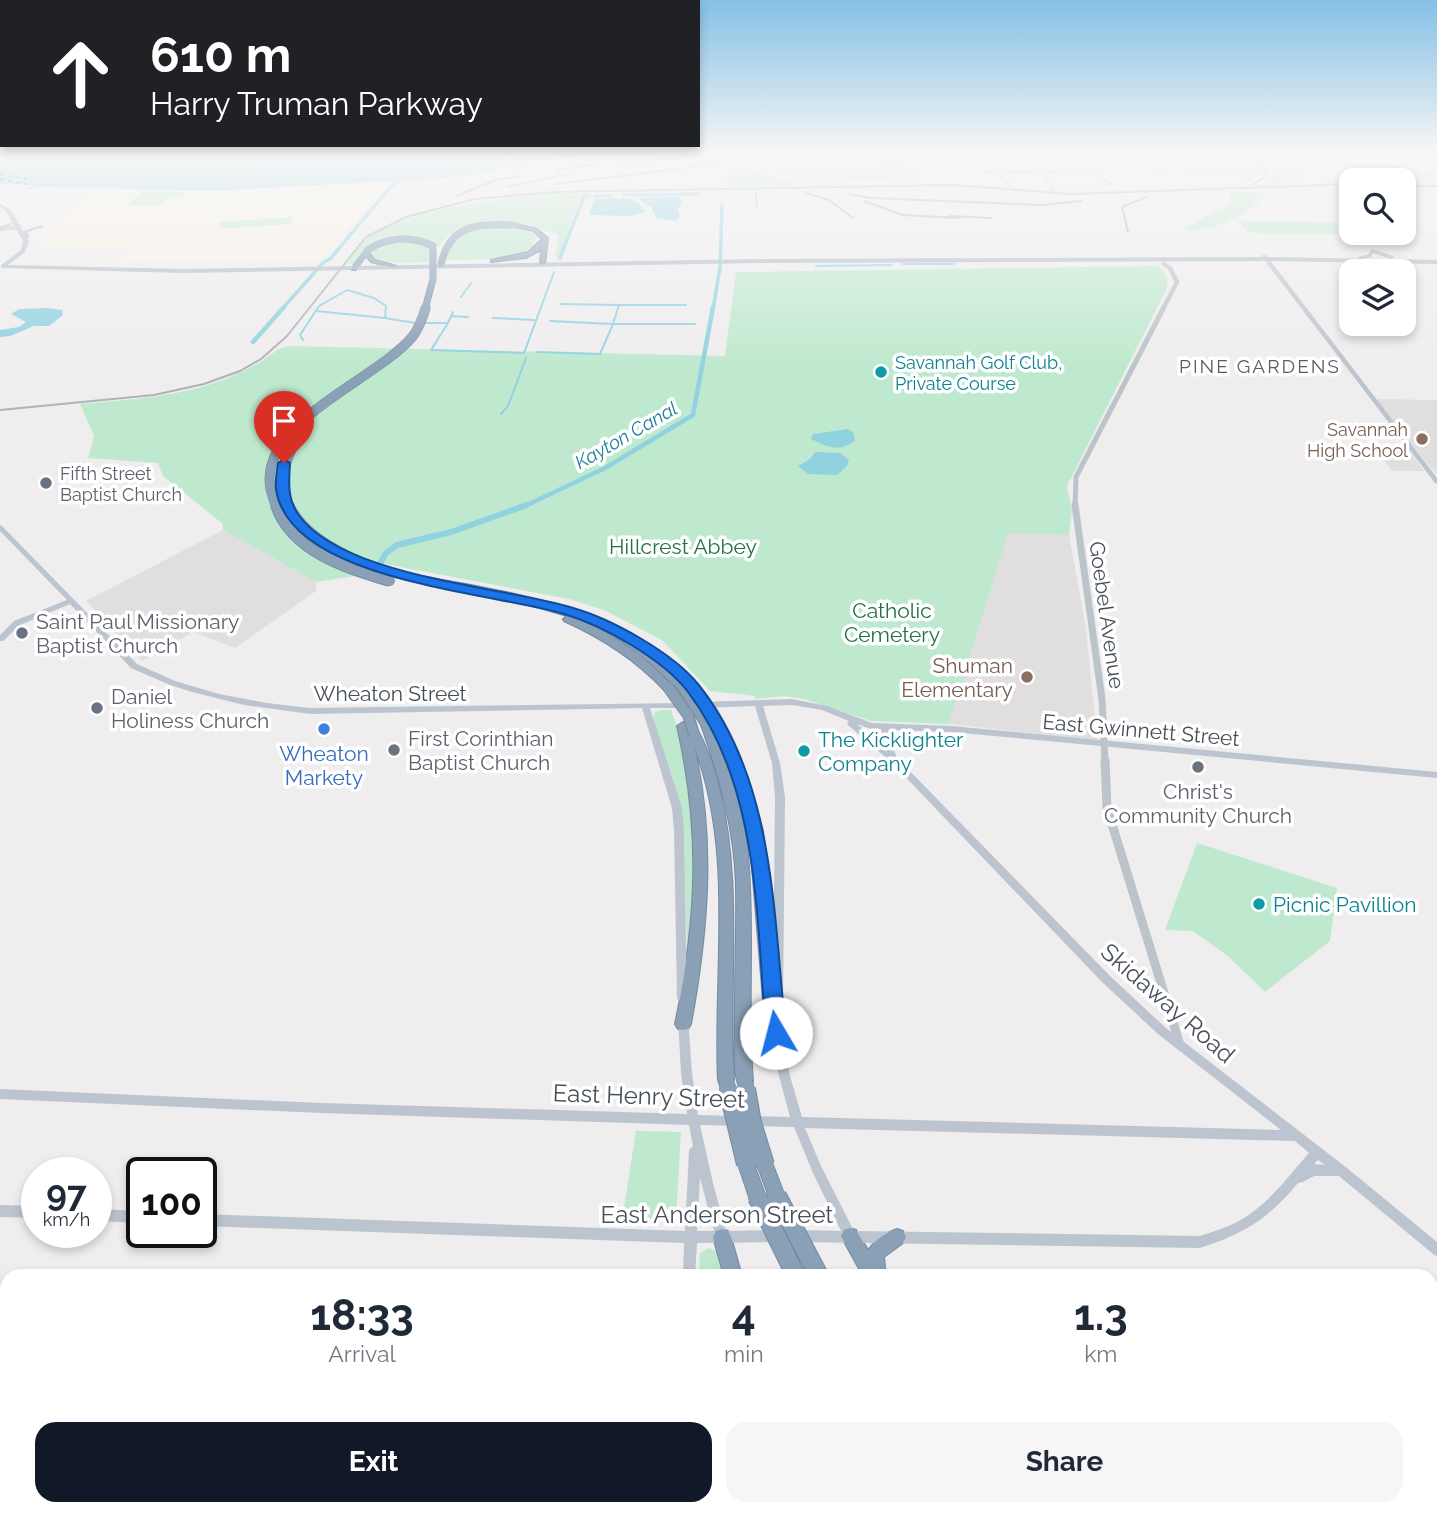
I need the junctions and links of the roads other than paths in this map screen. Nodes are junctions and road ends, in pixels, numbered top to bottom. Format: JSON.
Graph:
{"nodes":[{"id":1,"x":15,"y":226,"type":"junction"},
{"id":2,"x":505,"y":226,"type":"edge"},
{"id":3,"x":516,"y":226,"type":"edge"},
{"id":4,"x":0,"y":229,"type":"edge"},
{"id":5,"x":546,"y":239,"type":"junction"},
{"id":6,"x":26,"y":241,"type":"junction"},
{"id":7,"x":366,"y":251,"type":"junction"},
{"id":8,"x":758,"y":253,"type":"dead end"},
{"id":9,"x":1263,"y":256,"type":"junction"},
{"id":10,"x":17,"y":257,"type":"junction"},
{"id":11,"x":745,"y":259,"type":"junction"},
{"id":12,"x":842,"y":260,"type":"junction"},
{"id":13,"x":1162,"y":260,"type":"junction"},
{"id":14,"x":1437,"y":260,"type":"edge"},
{"id":15,"x":493,"y":261,"type":"junction"},
{"id":16,"x":720,"y":261,"type":"junction"},
{"id":17,"x":543,"y":262,"type":"junction"},
{"id":18,"x":813,"y":262,"type":"junction"},
{"id":19,"x":28,"y":265,"type":"junction"},
{"id":20,"x":2,"y":266,"type":"edge"},
{"id":21,"x":394,"y":266,"type":"junction"},
{"id":22,"x":313,"y":268,"type":"junction"},
{"id":23,"x":355,"y":268,"type":"junction"},
{"id":24,"x":1437,"y":482,"type":"edge"},
{"id":25,"x":0,"y":527,"type":"edge"},
{"id":26,"x":392,"y":577,"type":"junction"},
{"id":27,"x":64,"y":593,"type":"junction"},
{"id":28,"x":72,"y":601,"type":"junction"},
{"id":29,"x":46,"y":612,"type":"junction"},
{"id":30,"x":0,"y":639,"type":"edge"},
{"id":31,"x":758,"y":703,"type":"junction"},
{"id":32,"x":645,"y":706,"type":"junction"},
{"id":33,"x":843,"y":717,"type":"junction"},
{"id":34,"x":712,"y":725,"type":"junction"},
{"id":35,"x":885,"y":728,"type":"junction"},
{"id":36,"x":688,"y":730,"type":"junction"},
{"id":37,"x":1104,"y":744,"type":"junction"},
{"id":38,"x":878,"y":746,"type":"junction"},
{"id":39,"x":895,"y":761,"type":"junction"},
{"id":40,"x":1437,"y":775,"type":"edge"},
{"id":41,"x":683,"y":1024,"type":"junction"},
{"id":42,"x":1180,"y":1045,"type":"junction"},
{"id":43,"x":780,"y":1054,"type":"junction"},
{"id":44,"x":0,"y":1094,"type":"edge"},
{"id":45,"x":694,"y":1119,"type":"junction"},
{"id":46,"x":799,"y":1123,"type":"junction"},
{"id":47,"x":696,"y":1135,"type":"junction"},
{"id":48,"x":1296,"y":1136,"type":"junction"},
{"id":49,"x":1317,"y":1152,"type":"junction"},
{"id":50,"x":765,"y":1165,"type":"joint"},
{"id":51,"x":1343,"y":1172,"type":"junction"},
{"id":52,"x":1294,"y":1181,"type":"junction"},
{"id":53,"x":778,"y":1196,"type":"joint"},
{"id":54,"x":0,"y":1211,"type":"edge"},
{"id":55,"x":21,"y":1212,"type":"edge"},
{"id":56,"x":217,"y":1221,"type":"edge"},
{"id":57,"x":850,"y":1236,"type":"junction"},
{"id":58,"x":690,"y":1237,"type":"junction"},
{"id":59,"x":722,"y":1237,"type":"junction"},
{"id":60,"x":897,"y":1237,"type":"junction"},
{"id":61,"x":1437,"y":1250,"type":"edge"},
{"id":62,"x":690,"y":1269,"type":"edge"},
{"id":63,"x":731,"y":1269,"type":"edge"},
{"id":64,"x":793,"y":1269,"type":"edge"},
{"id":65,"x":815,"y":1269,"type":"edge"},
{"id":66,"x":871,"y":1269,"type":"edge"},
{"id":67,"x":875,"y":1269,"type":"edge"}],
"edges":[{"from":1,"to":4,"type":"main road"},
{"from":1,"to":6,"type":"main road"},
{"from":1,"to":6,"type":"main road"},
{"from":1,"to":20,"type":"main road"},
{"from":2,"to":26,"type":"highway","bridge":true},
{"from":3,"to":5,"type":"highway","bridge":true},
{"from":5,"to":15,"type":"highway"},
{"from":5,"to":17,"type":"highway"},
{"from":6,"to":10,"type":"main road"},
{"from":7,"to":21,"type":"highway"},
{"from":7,"to":23,"type":"highway"},
{"from":7,"to":26,"type":"highway","bridge":true},
{"from":8,"to":11,"type":"main road"},
{"from":9,"to":13,"type":"main road"},
{"from":9,"to":14,"type":"main road"},
{"from":9,"to":14,"type":"main road"},
{"from":9,"to":24,"type":"main road"},
{"from":10,"to":19,"type":"main road"},
{"from":10,"to":20,"type":"main road"},
{"from":11,"to":12,"type":"main road"},
{"from":11,"to":16,"type":"main road"},
{"from":12,"to":13,"type":"main road"},
{"from":12,"to":18,"type":"main road"},
{"from":13,"to":18,"type":"main road"},
{"from":13,"to":37,"type":"street","name":"Goebel Avenue"},
{"from":15,"to":17,"type":"main road"},
{"from":15,"to":21,"type":"main road"},
{"from":16,"to":17,"type":"main road"},
{"from":16,"to":18,"type":"main road"},
{"from":17,"to":23,"type":"main road"},
{"from":19,"to":20,"type":"main road"},
{"from":19,"to":22,"type":"main road"},
{"from":20,"to":22,"type":"main road"},
{"from":21,"to":23,"type":"main road"},
{"from":22,"to":23,"type":"main road"},
{"from":25,"to":27,"type":"main road","name":"Wheaton Street"},
{"from":26,"to":34,"type":"highway","bridge":true},
{"from":26,"to":36,"type":"highway","bridge":true},
{"from":27,"to":28,"type":"main road","name":"Wheaton Street"},
{"from":27,"to":29,"type":"main road"},
{"from":28,"to":29,"type":"main road"},
{"from":28,"to":32,"type":"main road","name":"Wheaton Street"},
{"from":29,"to":30,"type":"main road"},
{"from":31,"to":32,"type":"main road","name":"Wheaton Street"},
{"from":31,"to":33,"type":"main road","name":"Wheaton Street"},
{"from":31,"to":43,"type":"main road"},
{"from":32,"to":41,"type":"main road"},
{"from":33,"to":35,"type":"main road","name":"East Gwinnett Street"},
{"from":33,"to":38,"type":"main road","name":"Skidaway Road"},
{"from":34,"to":43,"type":"highway"},
{"from":34,"to":50,"type":"highway","bridge":true},
{"from":35,"to":37,"type":"main road","name":"East Gwinnett Street"},
{"from":35,"to":38,"type":"main road"},
{"from":35,"to":39,"type":"main road","name":"Skidaway Road"},
{"from":36,"to":41,"type":"highway"},
{"from":36,"to":64,"type":"highway","bridge":true},
{"from":37,"to":40,"type":"main road","name":"East Gwinnett Street"},
{"from":37,"to":42,"type":"street","name":"Goebel Avenue"},
{"from":38,"to":39,"type":"main road","name":"Skidaway Road"},
{"from":39,"to":42,"type":"main road","name":"Skidaway Road"},
{"from":41,"to":45,"type":"main road"},
{"from":42,"to":48,"type":"main road","name":"Skidaway Road"},
{"from":43,"to":46,"type":"main road"},
{"from":44,"to":45,"type":"main road","name":"East Henry Street"},
{"from":45,"to":46,"type":"main road","name":"East Henry Street"},
{"from":45,"to":47,"type":"main road"},
{"from":46,"to":48,"type":"main road","name":"East Henry Street"},
{"from":46,"to":57,"type":"main road"},
{"from":47,"to":58,"type":"main road"},
{"from":47,"to":59,"type":"main road"},
{"from":48,"to":49,"type":"main road","name":"Skidaway Road"},
{"from":49,"to":51,"type":"main road","name":"Skidaway Road"},
{"from":49,"to":52,"type":"main road","name":"East Anderson Street"},
{"from":50,"to":53,"type":"highway"},
{"from":51,"to":52,"type":"main road"},
{"from":51,"to":61,"type":"main road","name":"Skidaway Road"},
{"from":52,"to":60,"type":"main road","name":"East Anderson Street"},
{"from":53,"to":65,"type":"highway","bridge":true},
{"from":54,"to":55,"type":"main road"},
{"from":56,"to":58,"type":"main road","name":"East Anderson Street"},
{"from":57,"to":59,"type":"main road","name":"East Anderson Street"},
{"from":57,"to":60,"type":"main road","name":"East Anderson Street"},
{"from":57,"to":66,"type":"highway"},
{"from":58,"to":59,"type":"main road","name":"East Anderson Street"},
{"from":58,"to":62,"type":"main road"},
{"from":59,"to":63,"type":"highway"},
{"from":60,"to":67,"type":"highway"}]}
